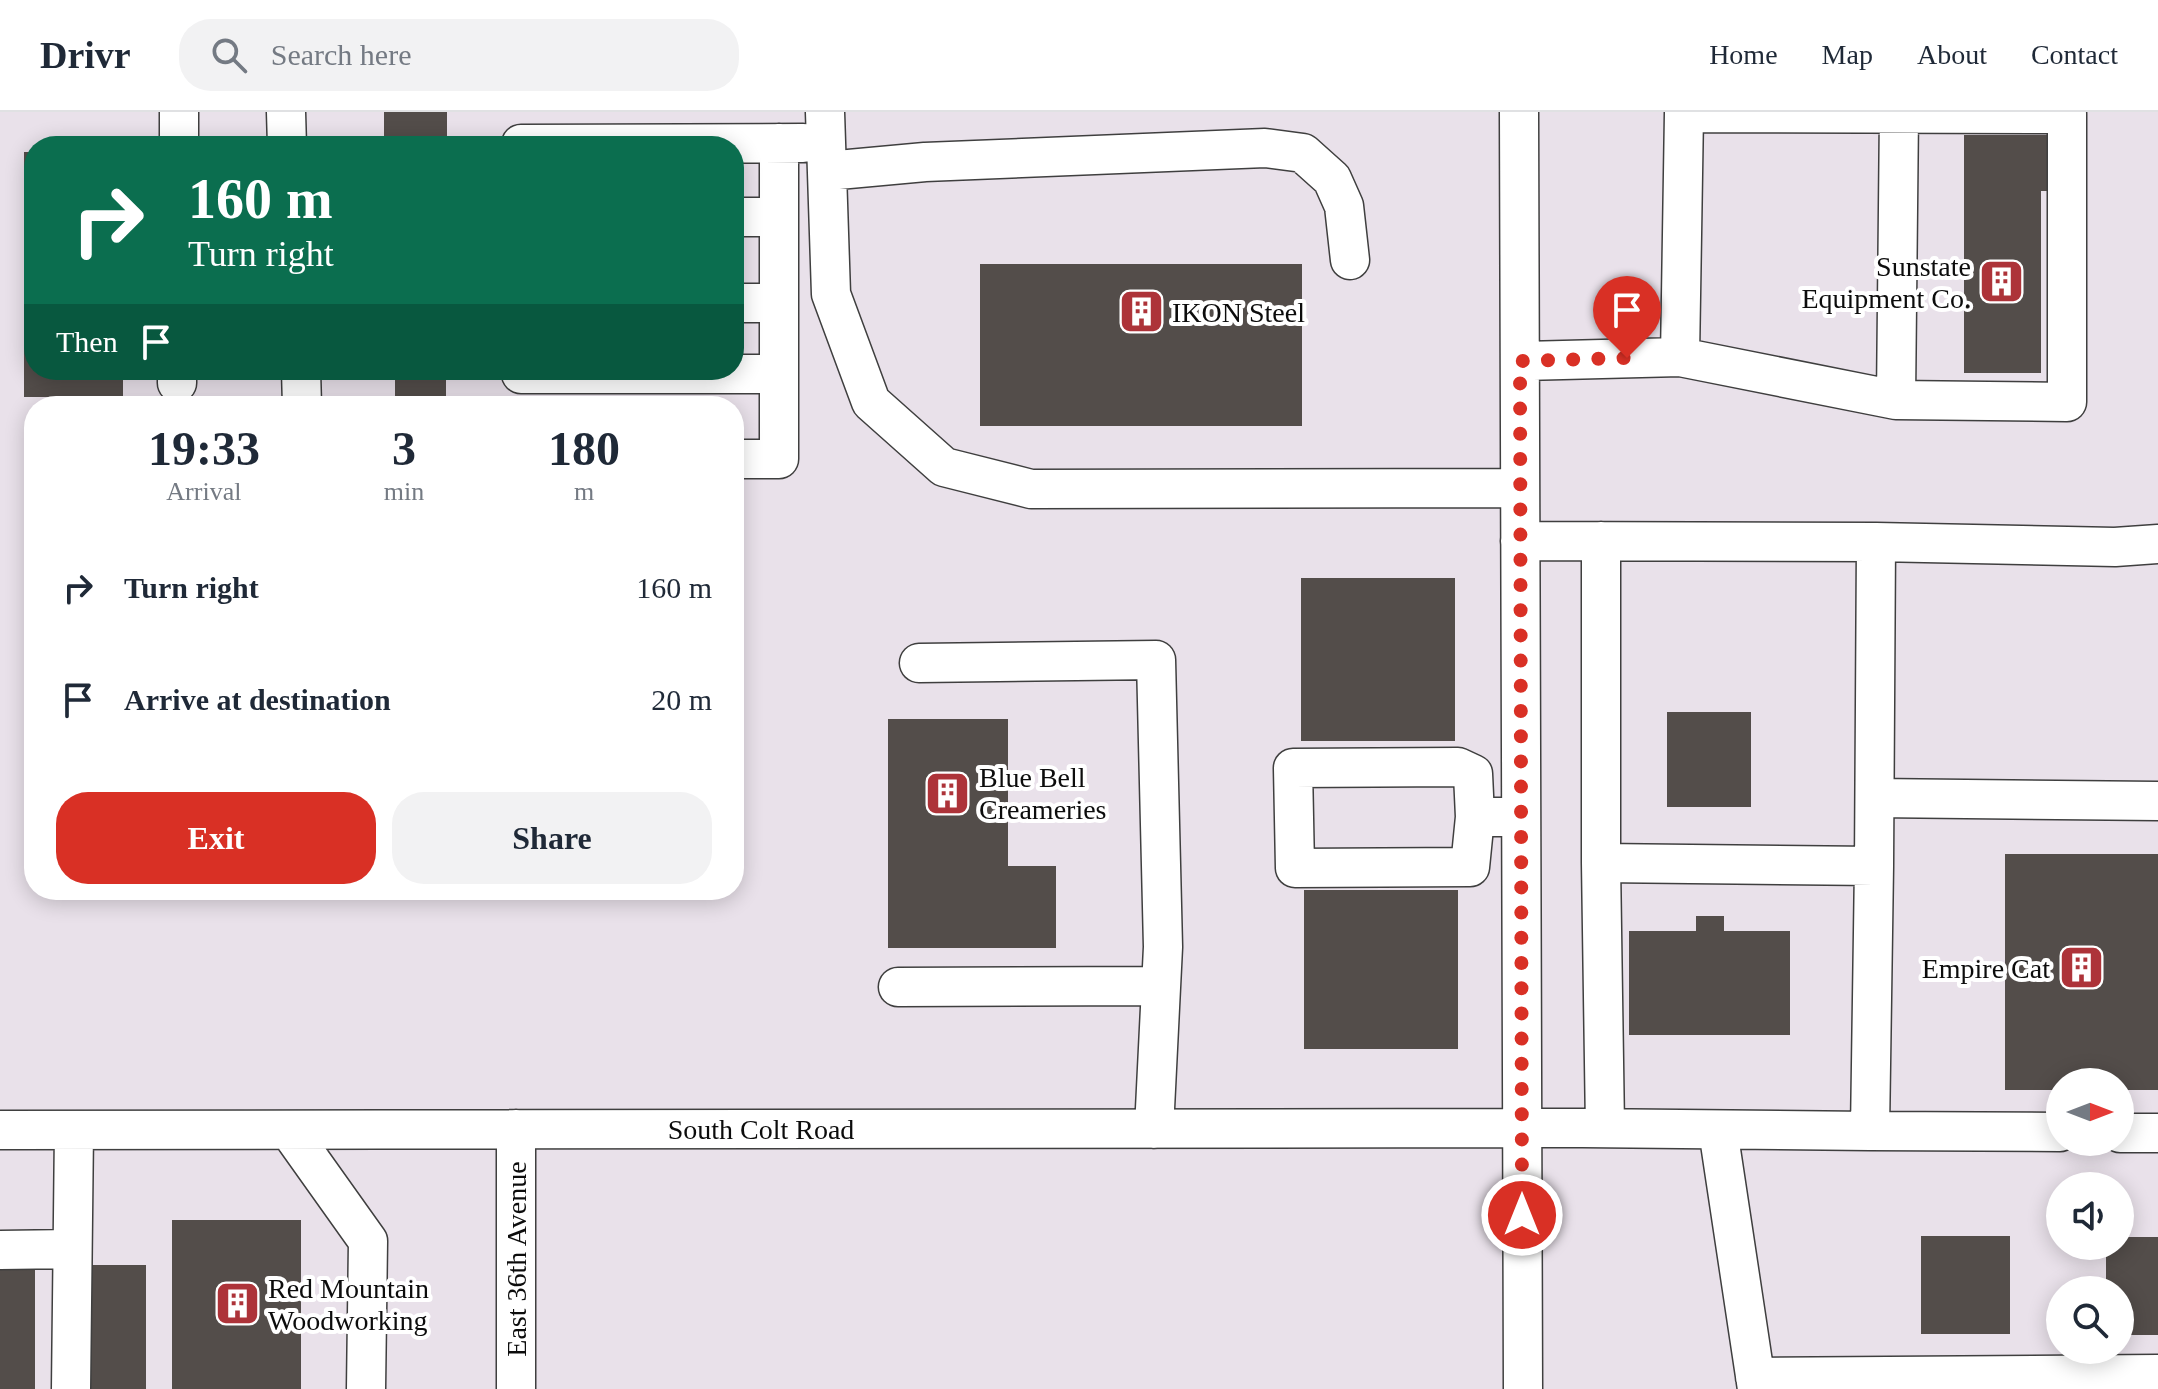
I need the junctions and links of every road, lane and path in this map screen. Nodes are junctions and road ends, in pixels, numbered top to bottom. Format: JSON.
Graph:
{"nodes":[{"id":1,"x":179,"y":112,"type":"edge"},
{"id":2,"x":286,"y":112,"type":"edge"},
{"id":3,"x":1519,"y":112,"type":"edge"},
{"id":4,"x":1899,"y":113,"type":"edge"},
{"id":5,"x":179,"y":136,"type":"edge"},
{"id":6,"x":287,"y":136,"type":"edge"},
{"id":7,"x":826,"y":142,"type":"edge"},
{"id":8,"x":744,"y":143,"type":"edge"},
{"id":9,"x":779,"y":143,"type":"junction"},
{"id":10,"x":744,"y":217,"type":"edge"},
{"id":11,"x":779,"y":217,"type":"junction"},
{"id":12,"x":1350,"y":260,"type":"dead end"},
{"id":13,"x":744,"y":303,"type":"edge"},
{"id":14,"x":779,"y":303,"type":"junction"},
{"id":15,"x":1680,"y":357,"type":"junction"},
{"id":16,"x":1520,"y":361,"type":"junction"},
{"id":17,"x":779,"y":374,"type":"junction"},
{"id":18,"x":744,"y":375,"type":"edge"},
{"id":19,"x":607,"y":380,"type":"edge"},
{"id":20,"x":521,"y":383,"type":"edge"},
{"id":21,"x":1896,"y":400,"type":"junction"},
{"id":22,"x":744,"y":459,"type":"edge"},
{"id":23,"x":1520,"y":488,"type":"junction"},
{"id":24,"x":1520,"y":541,"type":"junction"},
{"id":25,"x":1601,"y":541,"type":"junction"},
{"id":26,"x":1876,"y":542,"type":"junction"},
{"id":27,"x":2158,"y":544,"type":"edge"},
{"id":28,"x":919,"y":663,"type":"dead end"},
{"id":29,"x":1875,"y":798,"type":"junction"},
{"id":30,"x":2158,"y":801,"type":"edge"},
{"id":31,"x":1475,"y":817,"type":"junction"},
{"id":32,"x":1521,"y":817,"type":"junction"},
{"id":33,"x":1601,"y":863,"type":"junction"},
{"id":34,"x":1874,"y":866,"type":"junction"},
{"id":35,"x":1161,"y":986,"type":"junction"},
{"id":36,"x":898,"y":987,"type":"dead end"},
{"id":37,"x":1522,"y":1128,"type":"junction"},
{"id":38,"x":1605,"y":1128,"type":"junction"},
{"id":39,"x":516,"y":1129,"type":"junction"},
{"id":40,"x":1154,"y":1129,"type":"junction"},
{"id":41,"x":0,"y":1130,"type":"edge"},
{"id":42,"x":74,"y":1130,"type":"junction"},
{"id":43,"x":289,"y":1130,"type":"junction"},
{"id":44,"x":1718,"y":1130,"type":"junction"},
{"id":45,"x":1870,"y":1131,"type":"junction"},
{"id":46,"x":2046,"y":1132,"type":"edge"},
{"id":47,"x":2134,"y":1133,"type":"edge"},
{"id":48,"x":2158,"y":1133,"type":"edge"},
{"id":49,"x":72,"y":1249,"type":"junction"},
{"id":50,"x":0,"y":1250,"type":"edge"},
{"id":51,"x":2158,"y":1374,"type":"edge"},
{"id":52,"x":1756,"y":1383,"type":"edge"},
{"id":53,"x":71,"y":1389,"type":"edge"},
{"id":54,"x":366,"y":1389,"type":"edge"},
{"id":55,"x":516,"y":1389,"type":"edge"},
{"id":56,"x":1523,"y":1389,"type":"edge"}],
"edges":[{"from":1,"to":5,"type":"street"},
{"from":2,"to":6,"type":"street"},
{"from":3,"to":16,"type":"street"},
{"from":4,"to":15,"type":"street"},
{"from":4,"to":21,"type":"street"},
{"from":4,"to":21,"type":"street"},
{"from":7,"to":9,"type":"street"},
{"from":7,"to":12,"type":"street"},
{"from":7,"to":23,"type":"street"},
{"from":8,"to":9,"type":"street"},
{"from":9,"to":11,"type":"street"},
{"from":10,"to":11,"type":"street"},
{"from":11,"to":14,"type":"street"},
{"from":13,"to":14,"type":"street"},
{"from":14,"to":17,"type":"street"},
{"from":15,"to":16,"type":"street"},
{"from":15,"to":21,"type":"street"},
{"from":16,"to":23,"type":"street"},
{"from":17,"to":18,"type":"street"},
{"from":17,"to":22,"type":"street"},
{"from":19,"to":20,"type":"street"},
{"from":23,"to":24,"type":"street"},
{"from":24,"to":25,"type":"street"},
{"from":24,"to":32,"type":"street"},
{"from":25,"to":26,"type":"street"},
{"from":25,"to":33,"type":"street"},
{"from":26,"to":27,"type":"street"},
{"from":26,"to":29,"type":"street"},
{"from":28,"to":35,"type":"street"},
{"from":29,"to":30,"type":"street"},
{"from":29,"to":34,"type":"street"},
{"from":31,"to":31,"type":"street"},
{"from":31,"to":32,"type":"street"},
{"from":32,"to":37,"type":"street"},
{"from":33,"to":34,"type":"street"},
{"from":33,"to":38,"type":"street"},
{"from":34,"to":45,"type":"street"},
{"from":35,"to":36,"type":"street"},
{"from":35,"to":40,"type":"street"},
{"from":37,"to":38,"type":"street","name":"South Colt Road"},
{"from":37,"to":40,"type":"street","name":"South Colt Road"},
{"from":37,"to":56,"type":"street"},
{"from":38,"to":44,"type":"street","name":"South Colt Road"},
{"from":39,"to":40,"type":"street","name":"South Colt Road"},
{"from":39,"to":43,"type":"street","name":"South Colt Road"},
{"from":39,"to":55,"type":"street","name":"East 36th Avenue"},
{"from":41,"to":42,"type":"street","name":"South Colt Road"},
{"from":42,"to":43,"type":"street","name":"South Colt Road"},
{"from":42,"to":49,"type":"street"},
{"from":43,"to":54,"type":"street"},
{"from":44,"to":45,"type":"street","name":"South Colt Road"},
{"from":44,"to":52,"type":"street"},
{"from":45,"to":46,"type":"street","name":"South Colt Road"},
{"from":47,"to":48,"type":"street"},
{"from":49,"to":50,"type":"street"},
{"from":49,"to":53,"type":"street"},
{"from":51,"to":52,"type":"street"}]}
